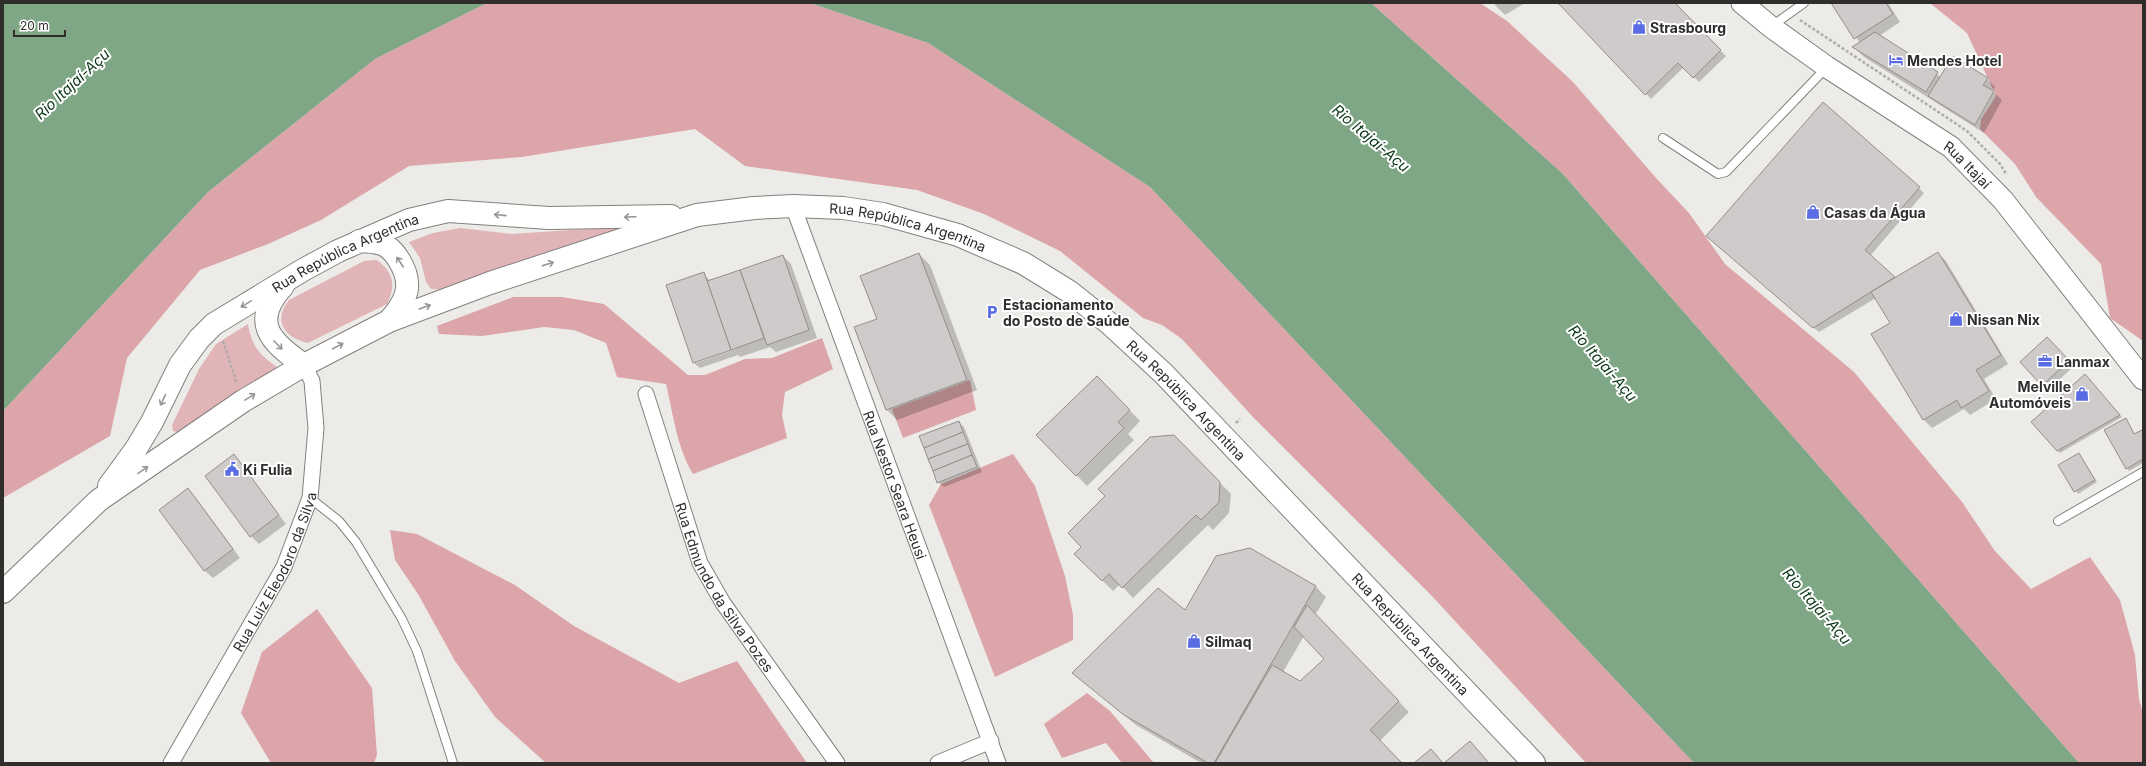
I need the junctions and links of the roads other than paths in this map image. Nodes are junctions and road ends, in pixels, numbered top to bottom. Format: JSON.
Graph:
{"nodes":[{"id":1,"x":1742,"y":3,"type":"edge"},
{"id":2,"x":1804,"y":3,"type":"edge"},
{"id":3,"x":1771,"y":27,"type":"junction"},
{"id":4,"x":1827,"y":67,"type":"junction"},
{"id":5,"x":1663,"y":138,"type":"dead end"},
{"id":6,"x":793,"y":206,"type":"junction"},
{"id":7,"x":696,"y":215,"type":"junction"},
{"id":8,"x":359,"y":241,"type":"junction"},
{"id":9,"x":291,"y":277,"type":"junction"},
{"id":10,"x":389,"y":321,"type":"junction"},
{"id":11,"x":304,"y":364,"type":"junction"},
{"id":12,"x":2143,"y":379,"type":"edge"},
{"id":13,"x":646,"y":394,"type":"dead end"},
{"id":14,"x":2143,"y":472,"type":"edge"},
{"id":15,"x":310,"y":498,"type":"junction"},
{"id":16,"x":99,"y":500,"type":"junction"},
{"id":17,"x":2058,"y":521,"type":"dead end"},
{"id":18,"x":3,"y":592,"type":"edge"},
{"id":19,"x":991,"y":741,"type":"junction"},
{"id":20,"x":171,"y":763,"type":"edge"},
{"id":21,"x":453,"y":763,"type":"edge"},
{"id":22,"x":837,"y":763,"type":"edge"},
{"id":23,"x":938,"y":763,"type":"edge"},
{"id":24,"x":998,"y":763,"type":"edge"},
{"id":25,"x":1534,"y":763,"type":"edge"}],
"edges":[{"from":1,"to":3,"type":"main road","name":"Rua Itajaí"},
{"from":2,"to":3,"type":"lane"},
{"from":3,"to":4,"type":"main road","name":"Rua Itajaí"},
{"from":4,"to":5,"type":"lane"},
{"from":4,"to":12,"type":"main road","name":"Rua Itajaí"},
{"from":6,"to":7,"type":"main road","name":"Rua República Argentina"},
{"from":6,"to":19,"type":"street","name":"Rua Nestor Seara Heusi"},
{"from":6,"to":25,"type":"main road","name":"Rua República Argentina"},
{"from":7,"to":8,"type":"main road","name":"Rua República Argentina","one_way":true},
{"from":10,"to":7,"type":"main road","name":"Rua República Argentina","one_way":true},
{"from":8,"to":9,"type":"main road","name":"Rua República Argentina"},
{"from":10,"to":8,"type":"main road","one_way":true},
{"from":9,"to":11,"type":"main road","one_way":true},
{"from":9,"to":16,"type":"main road","name":"Rua República Argentina","one_way":true},
{"from":11,"to":10,"type":"main road","name":"Rua República Argentina","one_way":true},
{"from":11,"to":15,"type":"street","name":"Rua Luiz Eleodoro da Silva"},
{"from":16,"to":11,"type":"main road","name":"Rua República Argentina","one_way":true},
{"from":13,"to":22,"type":"street","name":"Rua Edmundo da Silva Pozes"},
{"from":14,"to":17,"type":"lane"},
{"from":15,"to":20,"type":"street","name":"Rua Luiz Eleodoro da Silva"},
{"from":15,"to":21,"type":"lane"},
{"from":16,"to":18,"type":"main road","name":"Rua República Argentina"},
{"from":19,"to":23,"type":"street"},
{"from":19,"to":24,"type":"street","name":"Rua Nestor Seara Heusi"}]}
